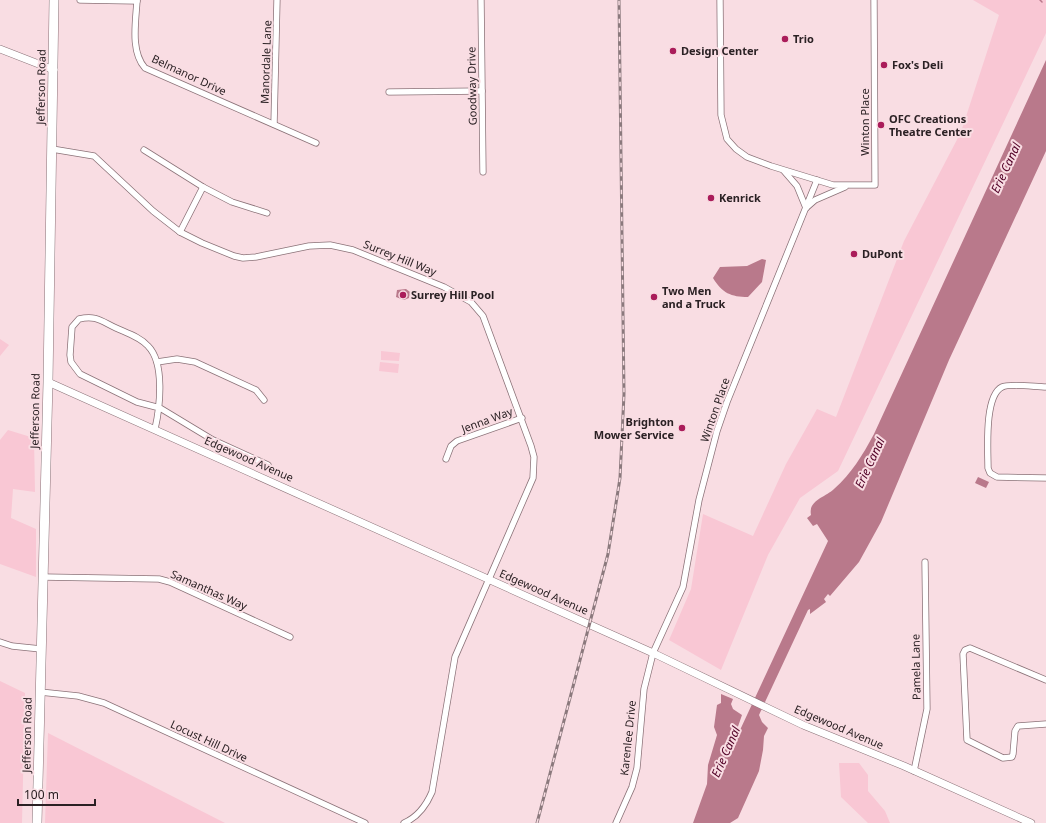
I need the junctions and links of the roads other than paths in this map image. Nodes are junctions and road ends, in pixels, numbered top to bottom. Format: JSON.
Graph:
{"nodes":[{"id":1,"x":54,"y":0,"type":"edge"},
{"id":2,"x":80,"y":0,"type":"edge"},
{"id":3,"x":277,"y":0,"type":"edge"},
{"id":4,"x":481,"y":0,"type":"edge"},
{"id":5,"x":720,"y":0,"type":"edge"},
{"id":6,"x":874,"y":0,"type":"edge"},
{"id":7,"x":137,"y":1,"type":"edge"},
{"id":8,"x":0,"y":49,"type":"edge"},
{"id":9,"x":54,"y":70,"type":"junction"},
{"id":10,"x":482,"y":91,"type":"junction"},
{"id":11,"x":389,"y":92,"type":"dead end"},
{"id":12,"x":274,"y":124,"type":"junction"},
{"id":13,"x":316,"y":143,"type":"dead end"},
{"id":14,"x":52,"y":149,"type":"junction"},
{"id":15,"x":144,"y":150,"type":"dead end"},
{"id":16,"x":782,"y":170,"type":"junction"},
{"id":17,"x":483,"y":172,"type":"dead end"},
{"id":18,"x":817,"y":180,"type":"junction"},
{"id":19,"x":849,"y":185,"type":"junction"},
{"id":20,"x":203,"y":187,"type":"junction"},
{"id":21,"x":806,"y":208,"type":"junction"},
{"id":22,"x":267,"y":213,"type":"dead end"},
{"id":23,"x":180,"y":232,"type":"junction"},
{"id":24,"x":157,"y":362,"type":"junction"},
{"id":25,"x":48,"y":382,"type":"junction"},
{"id":26,"x":1046,"y":387,"type":"edge"},
{"id":27,"x":264,"y":400,"type":"dead end"},
{"id":28,"x":160,"y":408,"type":"junction"},
{"id":29,"x":522,"y":418,"type":"junction"},
{"id":30,"x":155,"y":429,"type":"junction"},
{"id":31,"x":446,"y":459,"type":"dead end"},
{"id":32,"x":268,"y":465,"type":"dead end"},
{"id":33,"x":1046,"y":478,"type":"edge"},
{"id":34,"x":925,"y":562,"type":"dead end"},
{"id":35,"x":43,"y":577,"type":"junction"},
{"id":36,"x":489,"y":580,"type":"junction"},
{"id":37,"x":290,"y":637,"type":"dead end"},
{"id":38,"x":0,"y":642,"type":"edge"},
{"id":39,"x":41,"y":649,"type":"junction"},
{"id":40,"x":653,"y":653,"type":"junction"},
{"id":41,"x":1046,"y":680,"type":"edge"},
{"id":42,"x":40,"y":692,"type":"junction"},
{"id":43,"x":1046,"y":724,"type":"edge"},
{"id":44,"x":914,"y":771,"type":"junction"},
{"id":45,"x":37,"y":823,"type":"edge"},
{"id":46,"x":365,"y":823,"type":"edge"},
{"id":47,"x":404,"y":823,"type":"edge"},
{"id":48,"x":616,"y":823,"type":"edge"},
{"id":49,"x":1031,"y":823,"type":"edge"}],
"edges":[{"from":1,"to":9,"type":"main road","name":"Jefferson Road"},
{"from":2,"to":7,"type":"street","name":"Belmanor Drive"},
{"from":3,"to":12,"type":"street","name":"Manordale Lane"},
{"from":4,"to":10,"type":"street","name":"Goodway Drive"},
{"from":5,"to":16,"type":"street","name":"Winton Place"},
{"from":6,"to":19,"type":"street","name":"Winton Place"},
{"from":7,"to":12,"type":"street","name":"Belmanor Drive"},
{"from":8,"to":9,"type":"street"},
{"from":9,"to":14,"type":"main road","name":"Jefferson Road"},
{"from":10,"to":11,"type":"street"},
{"from":10,"to":17,"type":"street","name":"Goodway Drive"},
{"from":12,"to":13,"type":"street","name":"Belmanor Drive"},
{"from":14,"to":23,"type":"street","name":"Surrey Hill Way"},
{"from":14,"to":25,"type":"main road","name":"Jefferson Road"},
{"from":15,"to":20,"type":"street"},
{"from":16,"to":18,"type":"street","name":"Winton Place"},
{"from":16,"to":21,"type":"street"},
{"from":18,"to":19,"type":"street","name":"Winton Place"},
{"from":18,"to":21,"type":"street","name":"Winton Place"},
{"from":19,"to":21,"type":"street"},
{"from":20,"to":22,"type":"street"},
{"from":20,"to":23,"type":"street"},
{"from":21,"to":40,"type":"street","name":"Winton Place"},
{"from":23,"to":29,"type":"street","name":"Surrey Hill Way"},
{"from":24,"to":27,"type":"street"},
{"from":24,"to":28,"type":"street"},
{"from":24,"to":28,"type":"street"},
{"from":25,"to":30,"type":"street","name":"Edgewood Avenue"},
{"from":25,"to":35,"type":"main road","name":"Jefferson Road"},
{"from":26,"to":33,"type":"street"},
{"from":28,"to":30,"type":"street"},
{"from":28,"to":32,"type":"street"},
{"from":29,"to":31,"type":"street","name":"Jenna Way"},
{"from":29,"to":36,"type":"street","name":"Surrey Hill Way"},
{"from":30,"to":36,"type":"street","name":"Edgewood Avenue"},
{"from":34,"to":44,"type":"street","name":"Pamela Lane"},
{"from":35,"to":37,"type":"street","name":"Samanthas Way"},
{"from":35,"to":39,"type":"main road","name":"Jefferson Road"},
{"from":36,"to":40,"type":"street","name":"Edgewood Avenue"},
{"from":36,"to":47,"type":"street"},
{"from":38,"to":39,"type":"street"},
{"from":39,"to":42,"type":"main road","name":"Jefferson Road"},
{"from":40,"to":44,"type":"street","name":"Edgewood Avenue"},
{"from":40,"to":48,"type":"street","name":"Karenlee Drive"},
{"from":41,"to":43,"type":"street"},
{"from":42,"to":45,"type":"main road","name":"Jefferson Road"},
{"from":42,"to":46,"type":"street","name":"Locust Hill Drive"},
{"from":44,"to":49,"type":"street","name":"Edgewood Avenue"}]}
